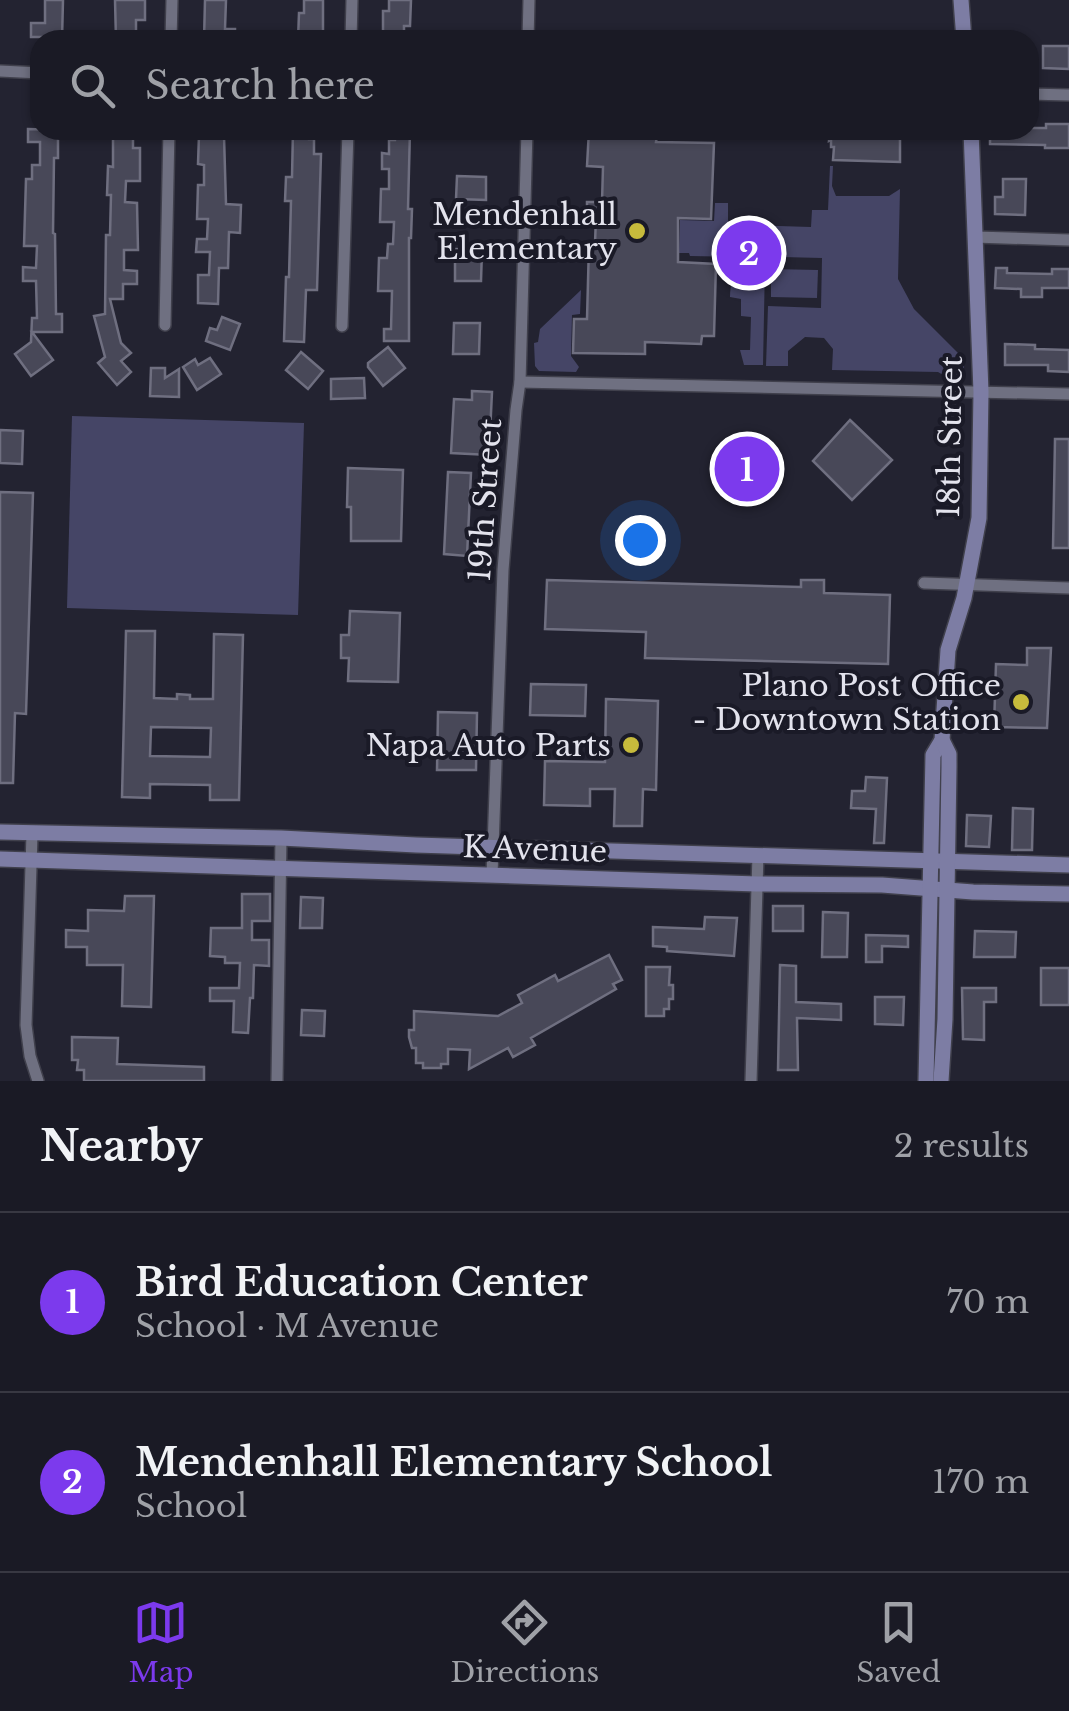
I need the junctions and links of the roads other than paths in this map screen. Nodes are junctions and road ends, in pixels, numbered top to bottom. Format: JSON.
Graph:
{"nodes":[{"id":1,"x":172,"y":0,"type":"edge"},
{"id":2,"x":352,"y":0,"type":"edge"},
{"id":3,"x":529,"y":0,"type":"edge"},
{"id":4,"x":961,"y":0,"type":"edge"},
{"id":5,"x":171,"y":30,"type":"edge"},
{"id":6,"x":351,"y":30,"type":"edge"},
{"id":7,"x":528,"y":30,"type":"edge"},
{"id":8,"x":963,"y":30,"type":"edge"},
{"id":9,"x":0,"y":71,"type":"edge"},
{"id":10,"x":30,"y":72,"type":"edge"},
{"id":11,"x":1039,"y":94,"type":"edge"},
{"id":12,"x":1069,"y":95,"type":"edge"},
{"id":13,"x":168,"y":140,"type":"edge"},
{"id":14,"x":348,"y":140,"type":"edge"},
{"id":15,"x":527,"y":140,"type":"edge"},
{"id":16,"x":970,"y":140,"type":"edge"},
{"id":17,"x":975,"y":237,"type":"junction"},
{"id":18,"x":1069,"y":240,"type":"edge"},
{"id":19,"x":165,"y":326,"type":"dead end"},
{"id":20,"x":342,"y":326,"type":"dead end"},
{"id":21,"x":520,"y":382,"type":"junction"},
{"id":22,"x":981,"y":392,"type":"junction"},
{"id":23,"x":1069,"y":394,"type":"edge"},
{"id":24,"x":924,"y":584,"type":"dead end"},
{"id":25,"x":968,"y":585,"type":"junction"},
{"id":26,"x":1069,"y":588,"type":"edge"},
{"id":27,"x":942,"y":740,"type":"junction"},
{"id":28,"x":0,"y":832,"type":"edge"},
{"id":29,"x":32,"y":834,"type":"junction"},
{"id":30,"x":281,"y":838,"type":"junction"},
{"id":31,"x":492,"y":847,"type":"junction"},
{"id":32,"x":758,"y":855,"type":"junction"},
{"id":33,"x":0,"y":858,"type":"edge"},
{"id":34,"x":30,"y":859,"type":"junction"},
{"id":35,"x":930,"y":861,"type":"junction"},
{"id":36,"x":948,"y":862,"type":"junction"},
{"id":37,"x":1069,"y":866,"type":"edge"},
{"id":38,"x":280,"y":868,"type":"junction"},
{"id":39,"x":492,"y":875,"type":"junction"},
{"id":40,"x":758,"y":884,"type":"junction"},
{"id":41,"x":930,"y":888,"type":"junction"},
{"id":42,"x":947,"y":890,"type":"junction"},
{"id":43,"x":1069,"y":894,"type":"edge"},
{"id":44,"x":38,"y":1081,"type":"edge"},
{"id":45,"x":276,"y":1081,"type":"edge"},
{"id":46,"x":751,"y":1081,"type":"edge"},
{"id":47,"x":926,"y":1081,"type":"edge"},
{"id":48,"x":941,"y":1081,"type":"edge"}],
"edges":[{"from":1,"to":5,"type":"street"},
{"from":2,"to":6,"type":"street"},
{"from":3,"to":7,"type":"street"},
{"from":4,"to":8,"type":"main road"},
{"from":9,"to":10,"type":"street"},
{"from":11,"to":12,"type":"street"},
{"from":13,"to":19,"type":"street"},
{"from":14,"to":20,"type":"street"},
{"from":15,"to":21,"type":"street","name":"19th Street"},
{"from":16,"to":17,"type":"main road","name":"18th Street"},
{"from":17,"to":18,"type":"street"},
{"from":17,"to":22,"type":"main road","name":"18th Street"},
{"from":21,"to":22,"type":"street"},
{"from":21,"to":31,"type":"street","name":"19th Street"},
{"from":22,"to":23,"type":"street"},
{"from":22,"to":25,"type":"main road","name":"18th Street"},
{"from":24,"to":25,"type":"street"},
{"from":25,"to":26,"type":"street"},
{"from":25,"to":27,"type":"main road","name":"18th Street"},
{"from":27,"to":35,"type":"main road","name":"18th Street"},
{"from":27,"to":36,"type":"main road","name":"18th Street"},
{"from":28,"to":29,"type":"main road","name":"K Avenue"},
{"from":29,"to":30,"type":"main road","name":"K Avenue"},
{"from":29,"to":34,"type":"street"},
{"from":30,"to":31,"type":"main road","name":"K Avenue"},
{"from":30,"to":38,"type":"street"},
{"from":31,"to":32,"type":"main road","name":"K Avenue"},
{"from":31,"to":39,"type":"street","name":"19th Street"},
{"from":32,"to":35,"type":"main road","name":"K Avenue"},
{"from":32,"to":40,"type":"street"},
{"from":33,"to":34,"type":"main road","name":"K Avenue"},
{"from":34,"to":38,"type":"main road","name":"K Avenue"},
{"from":34,"to":44,"type":"street"},
{"from":35,"to":36,"type":"main road","name":"K Avenue"},
{"from":35,"to":41,"type":"main road","name":"18th Street"},
{"from":36,"to":37,"type":"main road","name":"K Avenue"},
{"from":36,"to":42,"type":"main road","name":"18th Street"},
{"from":38,"to":39,"type":"main road","name":"K Avenue"},
{"from":38,"to":45,"type":"street"},
{"from":39,"to":40,"type":"main road","name":"K Avenue"},
{"from":40,"to":41,"type":"main road","name":"K Avenue"},
{"from":40,"to":46,"type":"street"},
{"from":41,"to":42,"type":"main road","name":"K Avenue"},
{"from":41,"to":47,"type":"main road","name":"18th Street"},
{"from":42,"to":43,"type":"main road","name":"K Avenue"},
{"from":42,"to":48,"type":"main road","name":"18th Street"}]}
